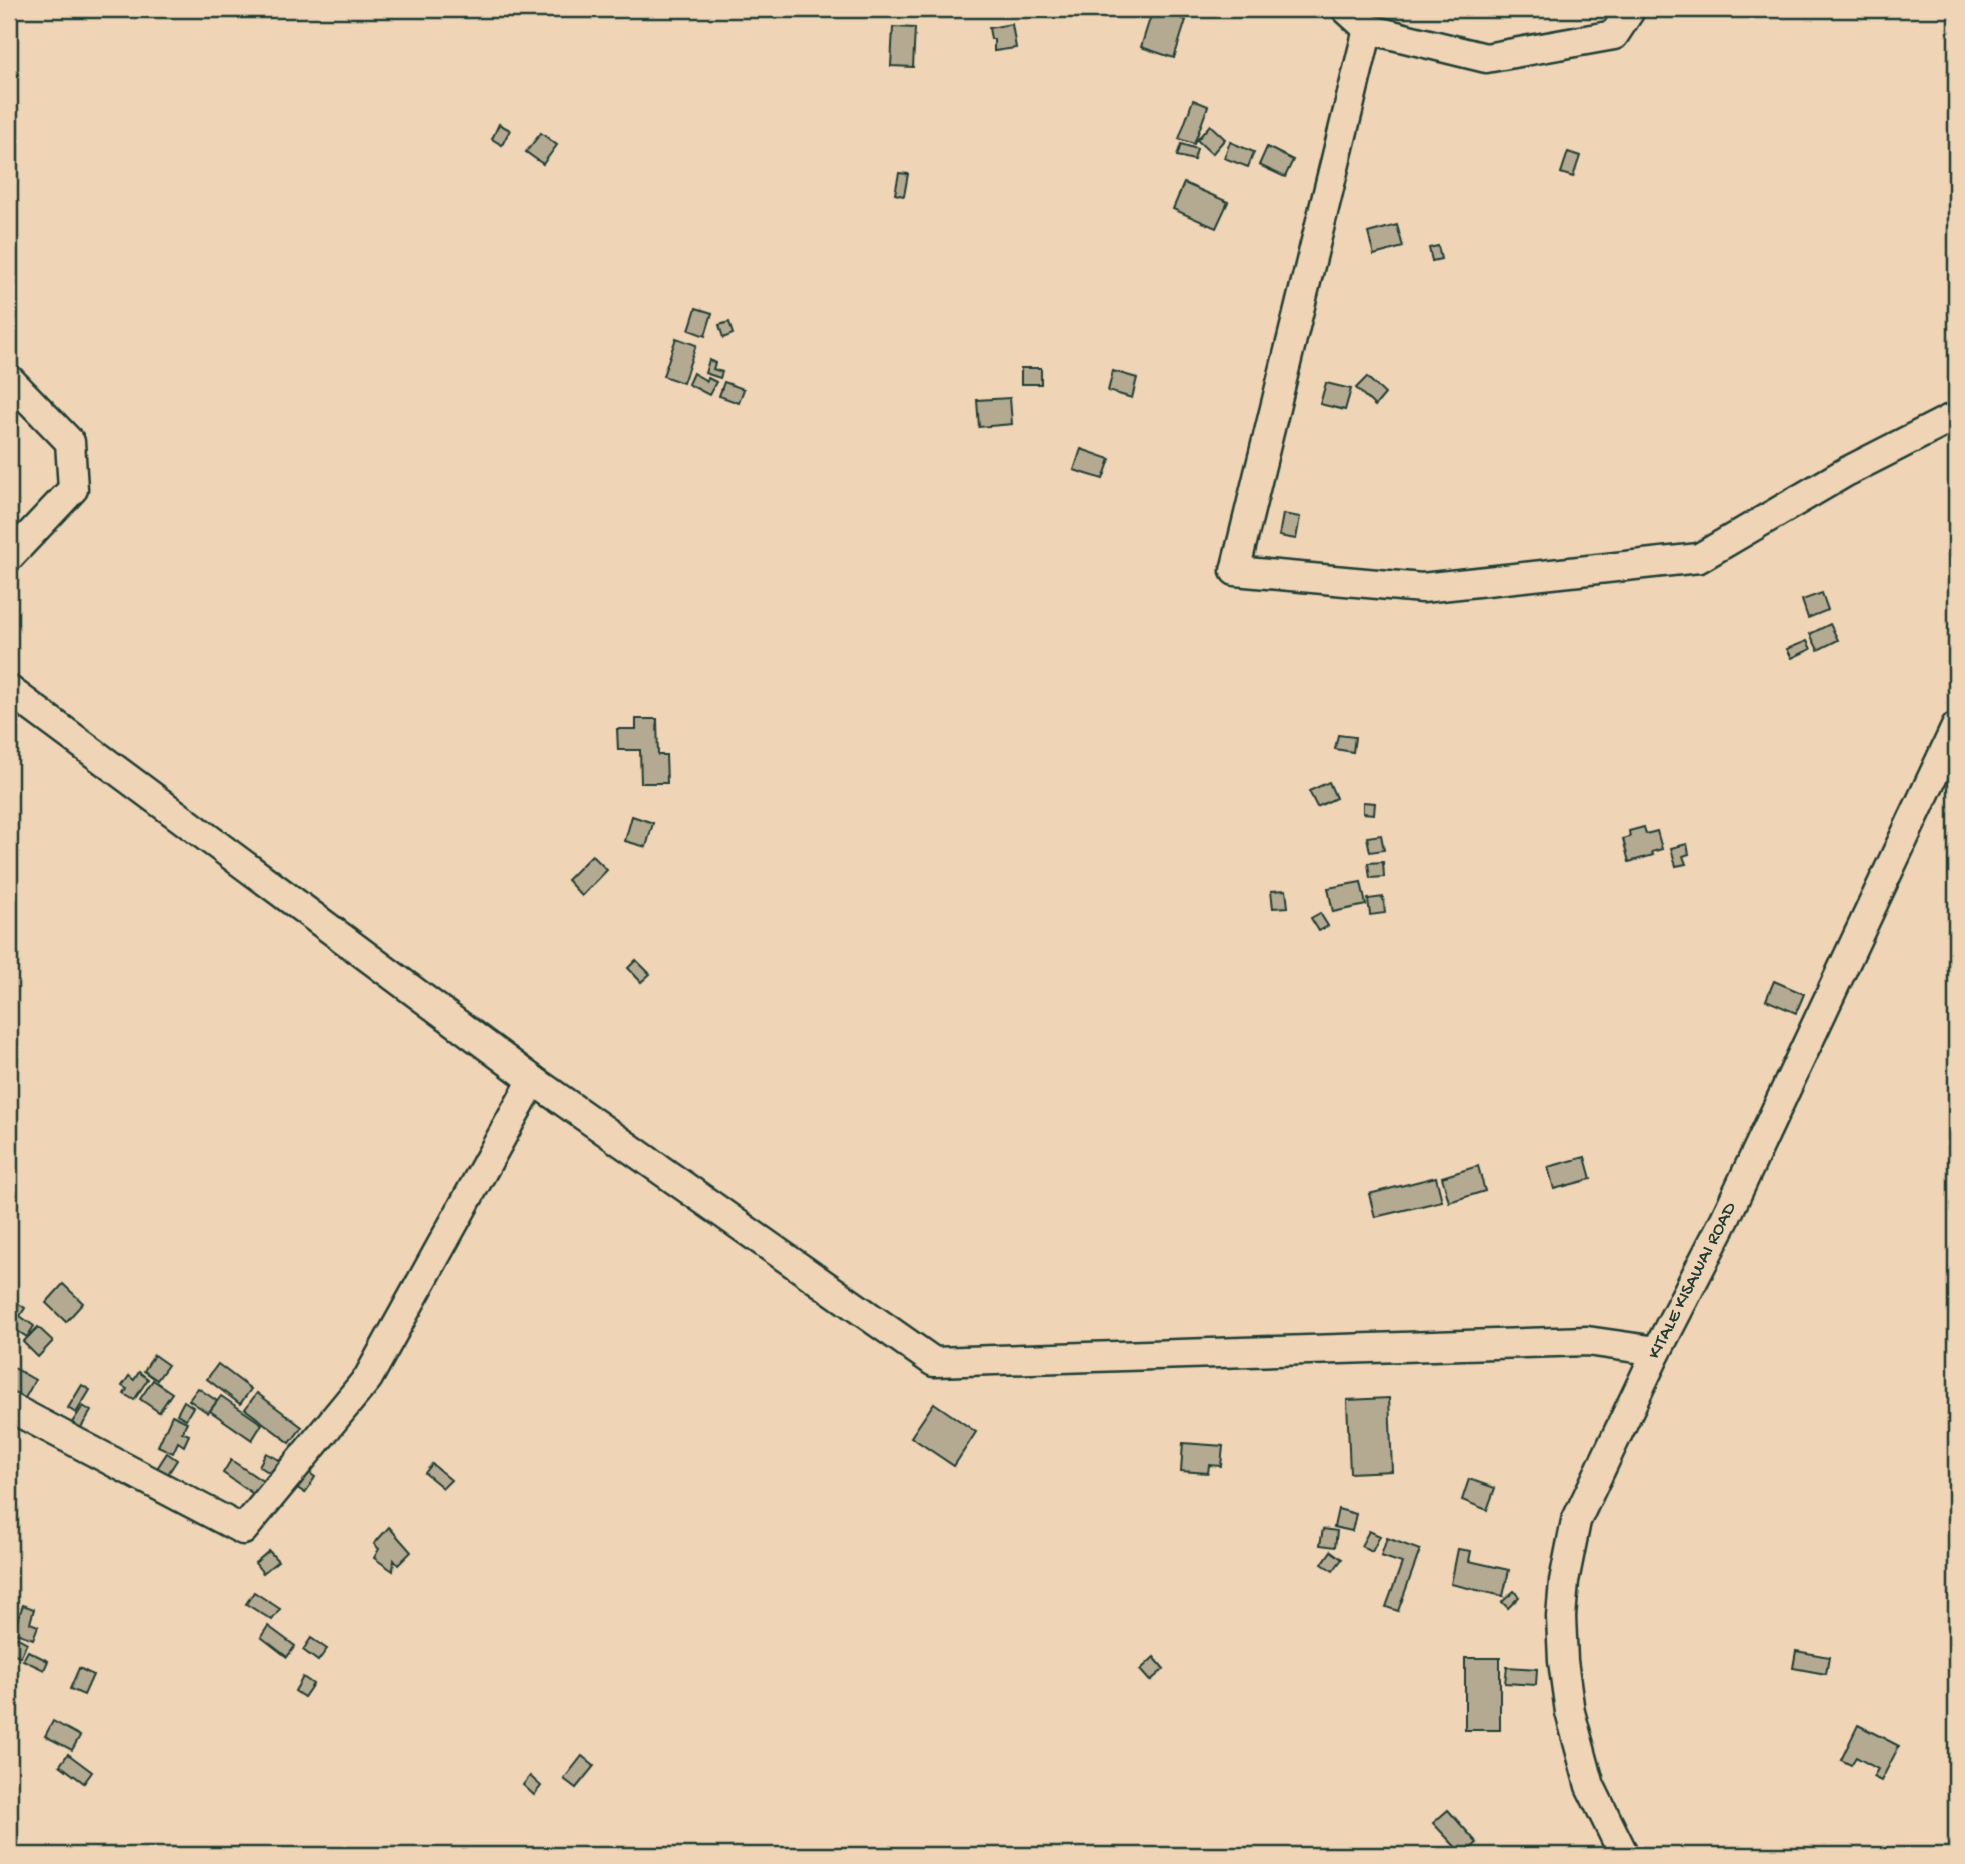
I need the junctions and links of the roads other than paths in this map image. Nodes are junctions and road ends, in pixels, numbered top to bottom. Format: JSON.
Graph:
{"nodes":[{"id":1,"x":1346,"y":9,"type":"edge"},
{"id":2,"x":1631,"y":9,"type":"edge"},
{"id":3,"x":1368,"y":29,"type":"junction"},
{"id":4,"x":9,"y":379,"type":"edge"},
{"id":5,"x":1956,"y":416,"type":"edge"},
{"id":6,"x":9,"y":557,"type":"edge"},
{"id":7,"x":9,"y":690,"type":"edge"},
{"id":8,"x":1956,"y":727,"type":"edge"},
{"id":9,"x":533,"y":1080,"type":"junction"},
{"id":10,"x":1657,"y":1350,"type":"junction"},
{"id":11,"x":9,"y":1407,"type":"edge"},
{"id":12,"x":1624,"y":1855,"type":"edge"}],
"edges":[{"from":1,"to":3,"type":"street"},
{"from":2,"to":3,"type":"street"},
{"from":3,"to":5,"type":"street"},
{"from":4,"to":6,"type":"street"},
{"from":7,"to":9,"type":"street"},
{"from":8,"to":10,"type":"street","name":"KITALE KISAWAI ROAD"},
{"from":9,"to":10,"type":"street"},
{"from":9,"to":11,"type":"street"},
{"from":10,"to":12,"type":"street","name":"KITALE KISAWAI ROAD"}]}
